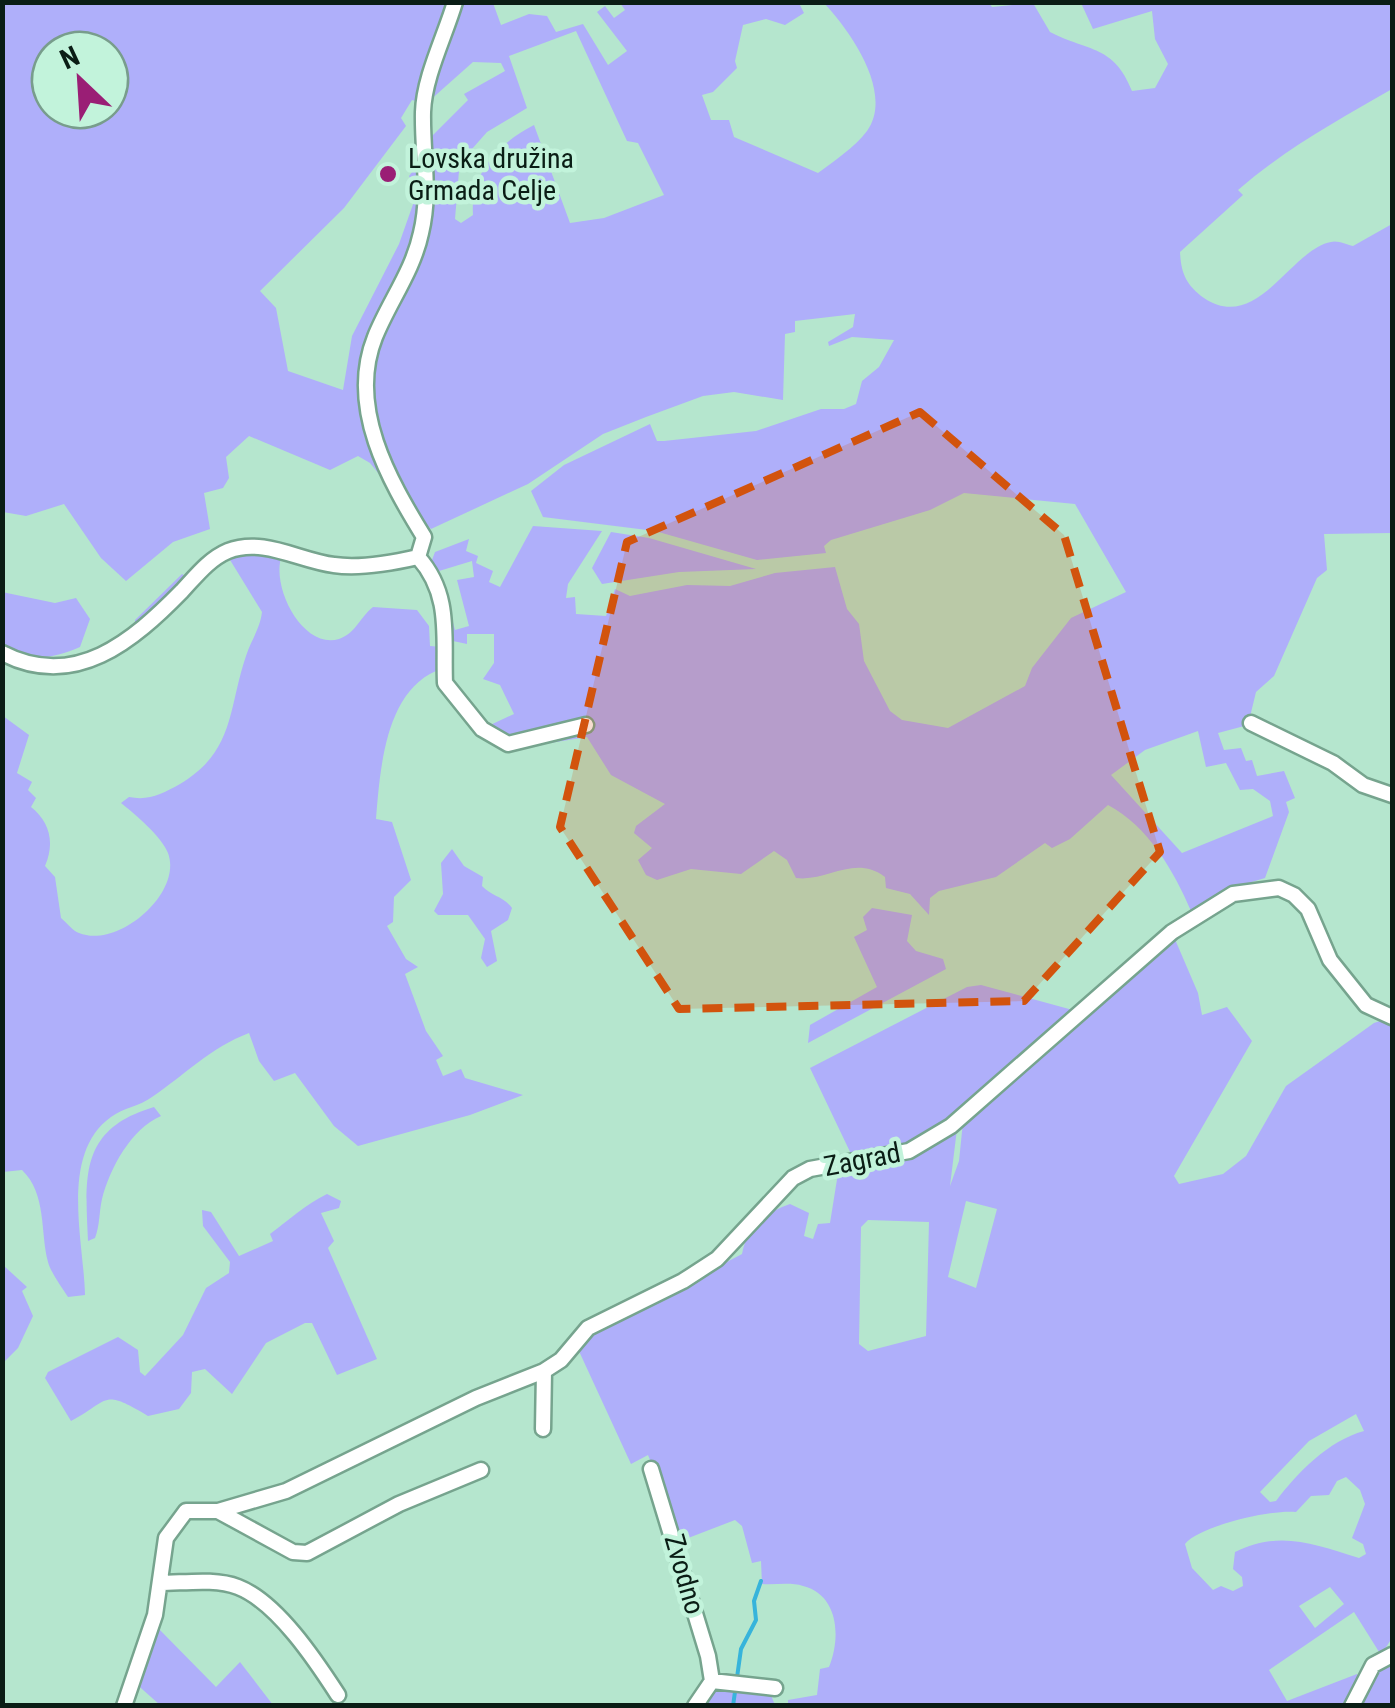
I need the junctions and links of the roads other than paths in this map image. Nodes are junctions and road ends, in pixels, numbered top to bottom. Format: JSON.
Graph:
{"nodes":[{"id":1,"x":455,"y":2,"type":"edge"},
{"id":2,"x":418,"y":557,"type":"junction"},
{"id":3,"x":2,"y":653,"type":"edge"},
{"id":4,"x":1251,"y":723,"type":"dead end"},
{"id":5,"x":586,"y":725,"type":"dead end"},
{"id":6,"x":1392,"y":795,"type":"edge"},
{"id":7,"x":1392,"y":1018,"type":"edge"},
{"id":8,"x":544,"y":1371,"type":"junction"},
{"id":9,"x":543,"y":1429,"type":"dead end"},
{"id":10,"x":650,"y":1468,"type":"dead end"},
{"id":11,"x":481,"y":1470,"type":"dead end"},
{"id":12,"x":218,"y":1511,"type":"junction"},
{"id":13,"x":160,"y":1583,"type":"junction"},
{"id":14,"x":1392,"y":1654,"type":"edge"},
{"id":15,"x":712,"y":1681,"type":"junction"},
{"id":16,"x":775,"y":1688,"type":"dead end"},
{"id":17,"x":338,"y":1695,"type":"dead end"},
{"id":18,"x":124,"y":1706,"type":"edge"},
{"id":19,"x":695,"y":1706,"type":"edge"},
{"id":20,"x":1352,"y":1706,"type":"edge"}],
"edges":[{"from":1,"to":2,"type":"street"},
{"from":2,"to":3,"type":"street"},
{"from":2,"to":5,"type":"street"},
{"from":4,"to":6,"type":"street"},
{"from":7,"to":8,"type":"street","name":"Zagrad"},
{"from":8,"to":9,"type":"street"},
{"from":8,"to":12,"type":"street","name":"Zagrad"},
{"from":10,"to":15,"type":"street","name":"Zvodno"},
{"from":11,"to":12,"type":"street"},
{"from":12,"to":13,"type":"street","name":"Zagrad"},
{"from":13,"to":17,"type":"street"},
{"from":13,"to":18,"type":"street","name":"Zagrad"},
{"from":14,"to":20,"type":"street"},
{"from":15,"to":16,"type":"street"},
{"from":15,"to":19,"type":"street"}]}
